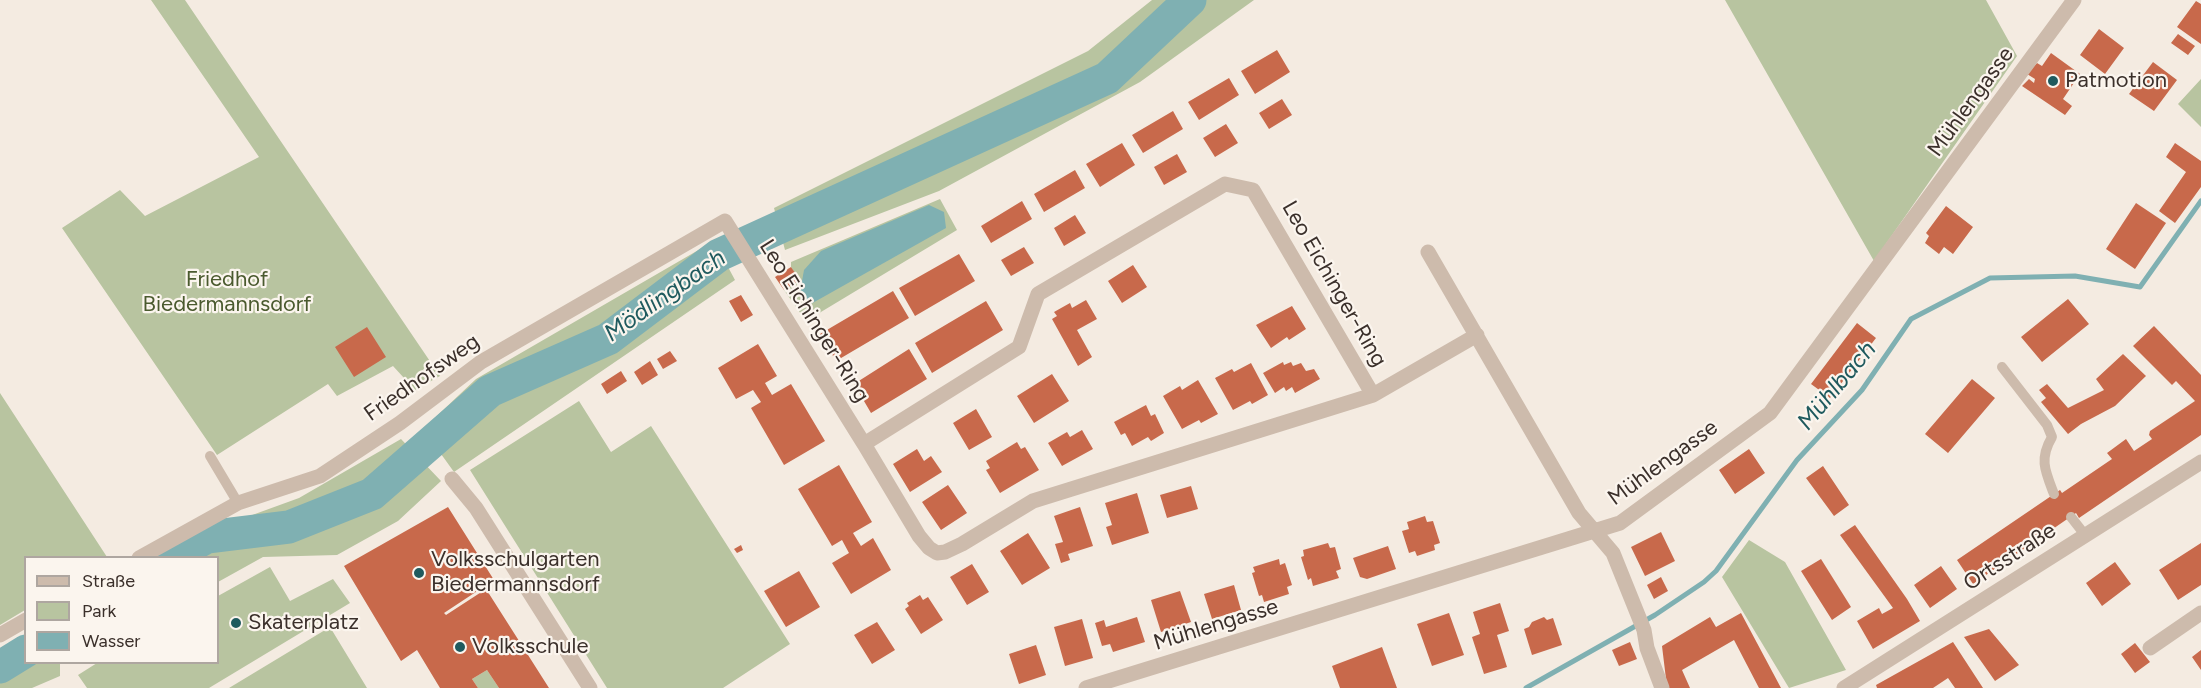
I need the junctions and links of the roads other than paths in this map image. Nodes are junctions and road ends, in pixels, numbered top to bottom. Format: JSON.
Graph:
{"nodes":[{"id":1,"x":2074,"y":0,"type":"edge"},
{"id":2,"x":725,"y":221,"type":"joint"},
{"id":3,"x":1428,"y":252,"type":"dead end"},
{"id":4,"x":1478,"y":335,"type":"junction"},
{"id":5,"x":2002,"y":367,"type":"dead end"},
{"id":6,"x":1373,"y":395,"type":"junction"},
{"id":7,"x":864,"y":444,"type":"junction"},
{"id":8,"x":210,"y":456,"type":"dead end"},
{"id":9,"x":2201,"y":462,"type":"edge"},
{"id":10,"x":452,"y":479,"type":"dead end"},
{"id":11,"x":2054,"y":494,"type":"dead end"},
{"id":12,"x":238,"y":503,"type":"junction"},
{"id":13,"x":2071,"y":517,"type":"dead end"},
{"id":14,"x":1593,"y":532,"type":"junction"},
{"id":15,"x":2085,"y":536,"type":"junction"},
{"id":16,"x":143,"y":556,"type":"edge"},
{"id":17,"x":2201,"y":613,"type":"edge"},
{"id":18,"x":24,"y":621,"type":"edge"},
{"id":19,"x":0,"y":635,"type":"edge"},
{"id":20,"x":2150,"y":648,"type":"dead end"},
{"id":21,"x":590,"y":688,"type":"edge"},
{"id":22,"x":1086,"y":688,"type":"edge"},
{"id":23,"x":1662,"y":688,"type":"edge"},
{"id":24,"x":1844,"y":688,"type":"edge"}],
"edges":[{"from":1,"to":14,"type":"street","name":"Mühlengasse"},
{"from":2,"to":7,"type":"street","name":"Leo Eichinger-Ring"},
{"from":2,"to":12,"type":"street","name":"Friedhofsweg"},
{"from":3,"to":4,"type":"street"},
{"from":4,"to":6,"type":"street"},
{"from":4,"to":14,"type":"street"},
{"from":5,"to":11,"type":"lane"},
{"from":6,"to":7,"type":"street","name":"Leo Eichinger-Ring"},
{"from":6,"to":7,"type":"street","name":"Leo Eichinger-Ring"},
{"from":8,"to":12,"type":"lane"},
{"from":9,"to":15,"type":"street","name":"Ortsstraße"},
{"from":10,"to":21,"type":"street"},
{"from":12,"to":16,"type":"street","name":"Friedhofsweg"},
{"from":13,"to":15,"type":"lane"},
{"from":14,"to":22,"type":"street","name":"Mühlengasse"},
{"from":14,"to":23,"type":"street"},
{"from":15,"to":24,"type":"street","name":"Ortsstraße"},
{"from":17,"to":20,"type":"street"},
{"from":18,"to":19,"type":"street"}]}
